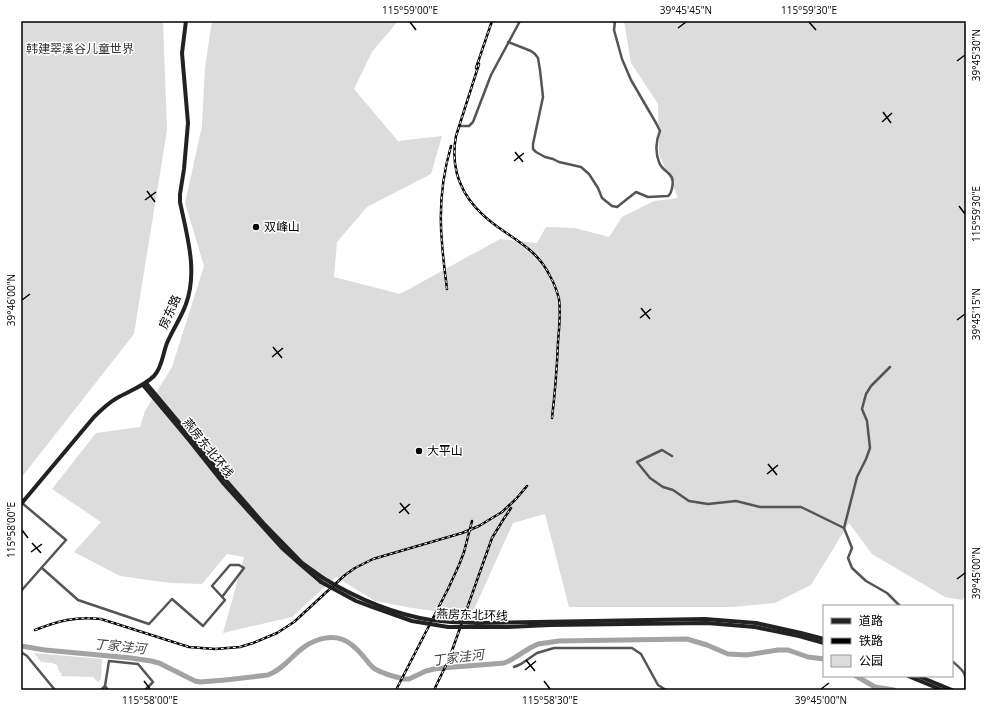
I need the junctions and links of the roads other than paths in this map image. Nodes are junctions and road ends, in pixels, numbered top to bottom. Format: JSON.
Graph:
{"nodes":[{"id":1,"x":186,"y":21,"type":"edge"},
{"id":2,"x":520,"y":21,"type":"edge"},
{"id":3,"x":615,"y":21,"type":"edge"},
{"id":4,"x":508,"y":42,"type":"junction"},
{"id":5,"x":459,"y":126,"type":"dead end"},
{"id":6,"x":890,"y":367,"type":"dead end"},
{"id":7,"x":144,"y":384,"type":"junction"},
{"id":8,"x":672,"y":456,"type":"dead end"},
{"id":9,"x":21,"y":503,"type":"edge"},
{"id":10,"x":844,"y":528,"type":"junction"},
{"id":11,"x":42,"y":568,"type":"junction"},
{"id":12,"x":322,"y":580,"type":"junction"},
{"id":13,"x":21,"y":591,"type":"edge"},
{"id":14,"x":222,"y":597,"type":"junction"},
{"id":15,"x":899,"y":605,"type":"edge"},
{"id":16,"x":823,"y":639,"type":"edge"},
{"id":17,"x":823,"y":643,"type":"edge"},
{"id":18,"x":21,"y":652,"type":"edge"},
{"id":19,"x":953,"y":662,"type":"edge"},
{"id":20,"x":514,"y":667,"type":"dead end"},
{"id":21,"x":910,"y":677,"type":"edge"},
{"id":22,"x":920,"y":677,"type":"edge"},
{"id":23,"x":106,"y":686,"type":"junction"},
{"id":24,"x":55,"y":690,"type":"edge"},
{"id":25,"x":101,"y":690,"type":"edge"},
{"id":26,"x":108,"y":690,"type":"edge"},
{"id":27,"x":145,"y":690,"type":"edge"},
{"id":28,"x":666,"y":690,"type":"edge"},
{"id":29,"x":942,"y":690,"type":"edge"},
{"id":30,"x":952,"y":690,"type":"edge"},
{"id":31,"x":965,"y":690,"type":"edge"}],
"edges":[{"from":1,"to":7,"type":"main road","name":"房东路"},
{"from":2,"to":4,"type":"street"},
{"from":3,"to":4,"type":"street"},
{"from":4,"to":5,"type":"street"},
{"from":6,"to":10,"type":"street"},
{"from":7,"to":9,"type":"main road","name":"房东路"},
{"from":7,"to":12,"type":"main road","name":"燕房东北环线"},
{"from":8,"to":10,"type":"street"},
{"from":9,"to":11,"type":"street"},
{"from":10,"to":15,"type":"street"},
{"from":11,"to":13,"type":"street"},
{"from":11,"to":14,"type":"street"},
{"from":12,"to":16,"type":"main road","name":"燕房东北环线","bridge":true},
{"from":12,"to":17,"type":"main road","name":"燕房东北环线","bridge":true},
{"from":14,"to":14,"type":"street"},
{"from":18,"to":24,"type":"street"},
{"from":19,"to":31,"type":"street"},
{"from":20,"to":28,"type":"street"},
{"from":21,"to":29,"type":"main road"},
{"from":22,"to":30,"type":"main road"},
{"from":23,"to":25,"type":"street"},
{"from":23,"to":26,"type":"street"},
{"from":23,"to":27,"type":"street"}]}
